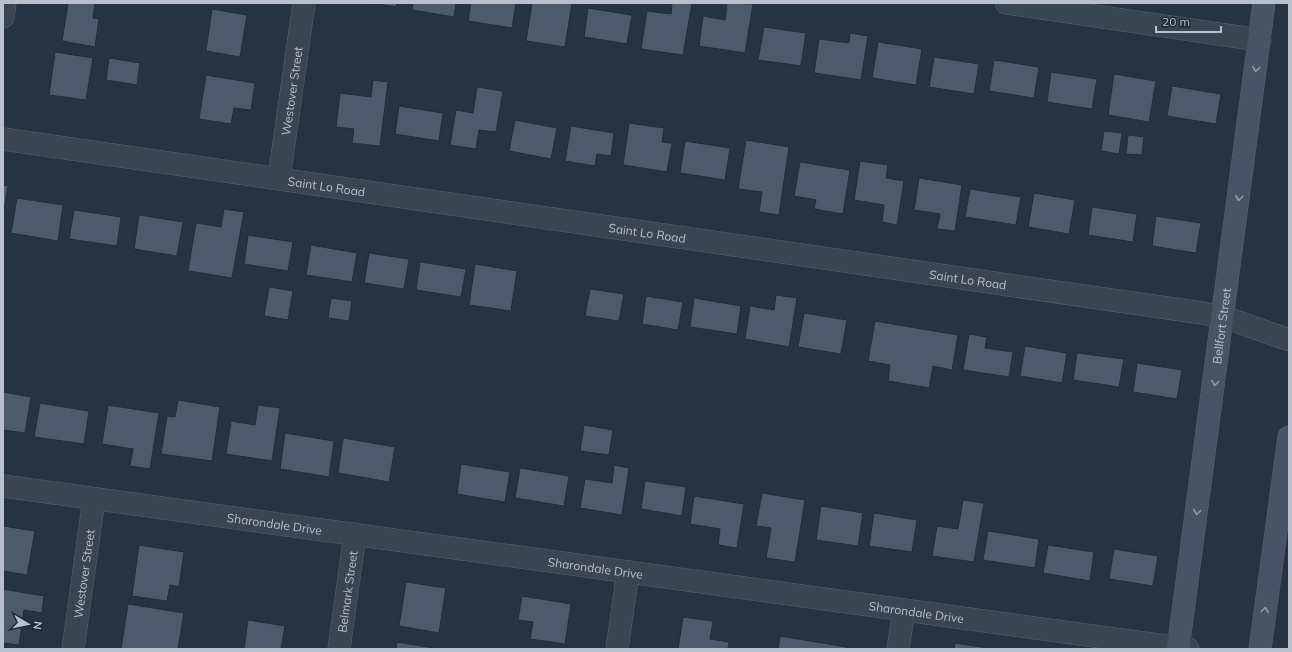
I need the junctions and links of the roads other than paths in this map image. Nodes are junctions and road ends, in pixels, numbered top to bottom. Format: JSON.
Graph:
{"nodes":[{"id":1,"x":5,"y":3,"type":"edge"},
{"id":2,"x":304,"y":3,"type":"edge"},
{"id":3,"x":1006,"y":3,"type":"edge"},
{"id":4,"x":1264,"y":3,"type":"edge"},
{"id":5,"x":3,"y":17,"type":"edge"},
{"id":6,"x":1260,"y":40,"type":"junction"},
{"id":7,"x":3,"y":140,"type":"edge"},
{"id":8,"x":279,"y":178,"type":"junction"},
{"id":9,"x":1224,"y":317,"type":"junction"},
{"id":10,"x":1289,"y":340,"type":"edge"},
{"id":11,"x":1289,"y":437,"type":"edge"},
{"id":12,"x":3,"y":486,"type":"edge"},
{"id":13,"x":94,"y":499,"type":"junction"},
{"id":14,"x":355,"y":534,"type":"junction"},
{"id":15,"x":628,"y":572,"type":"junction"},
{"id":16,"x":904,"y":610,"type":"junction"},
{"id":17,"x":1181,"y":648,"type":"edge"},
{"id":18,"x":73,"y":649,"type":"edge"},
{"id":19,"x":339,"y":649,"type":"edge"},
{"id":20,"x":617,"y":649,"type":"edge"},
{"id":21,"x":898,"y":649,"type":"edge"},
{"id":22,"x":1260,"y":649,"type":"edge"}],
"edges":[{"from":1,"to":5,"type":"street"},
{"from":2,"to":8,"type":"street","name":"Westover Street"},
{"from":3,"to":6,"type":"street"},
{"from":4,"to":6,"type":"main road","name":"Bellfort Street"},
{"from":6,"to":9,"type":"main road","name":"Bellfort Street","one_way":true},
{"from":7,"to":8,"type":"street","name":"Saint Lo Road"},
{"from":8,"to":9,"type":"street","name":"Saint Lo Road"},
{"from":9,"to":10,"type":"street","name":"Saint Lo Road"},
{"from":9,"to":17,"type":"main road","name":"Bellfort Street","one_way":true},
{"from":22,"to":11,"type":"main road","one_way":true},
{"from":12,"to":13,"type":"street","name":"Sharondale Drive"},
{"from":13,"to":14,"type":"street","name":"Sharondale Drive"},
{"from":13,"to":18,"type":"street","name":"Westover Street"},
{"from":14,"to":15,"type":"street","name":"Sharondale Drive"},
{"from":14,"to":19,"type":"street","name":"Belmark Street"},
{"from":15,"to":16,"type":"street","name":"Sharondale Drive"},
{"from":15,"to":20,"type":"street"},
{"from":16,"to":17,"type":"street","name":"Sharondale Drive"},
{"from":16,"to":21,"type":"street"}]}
